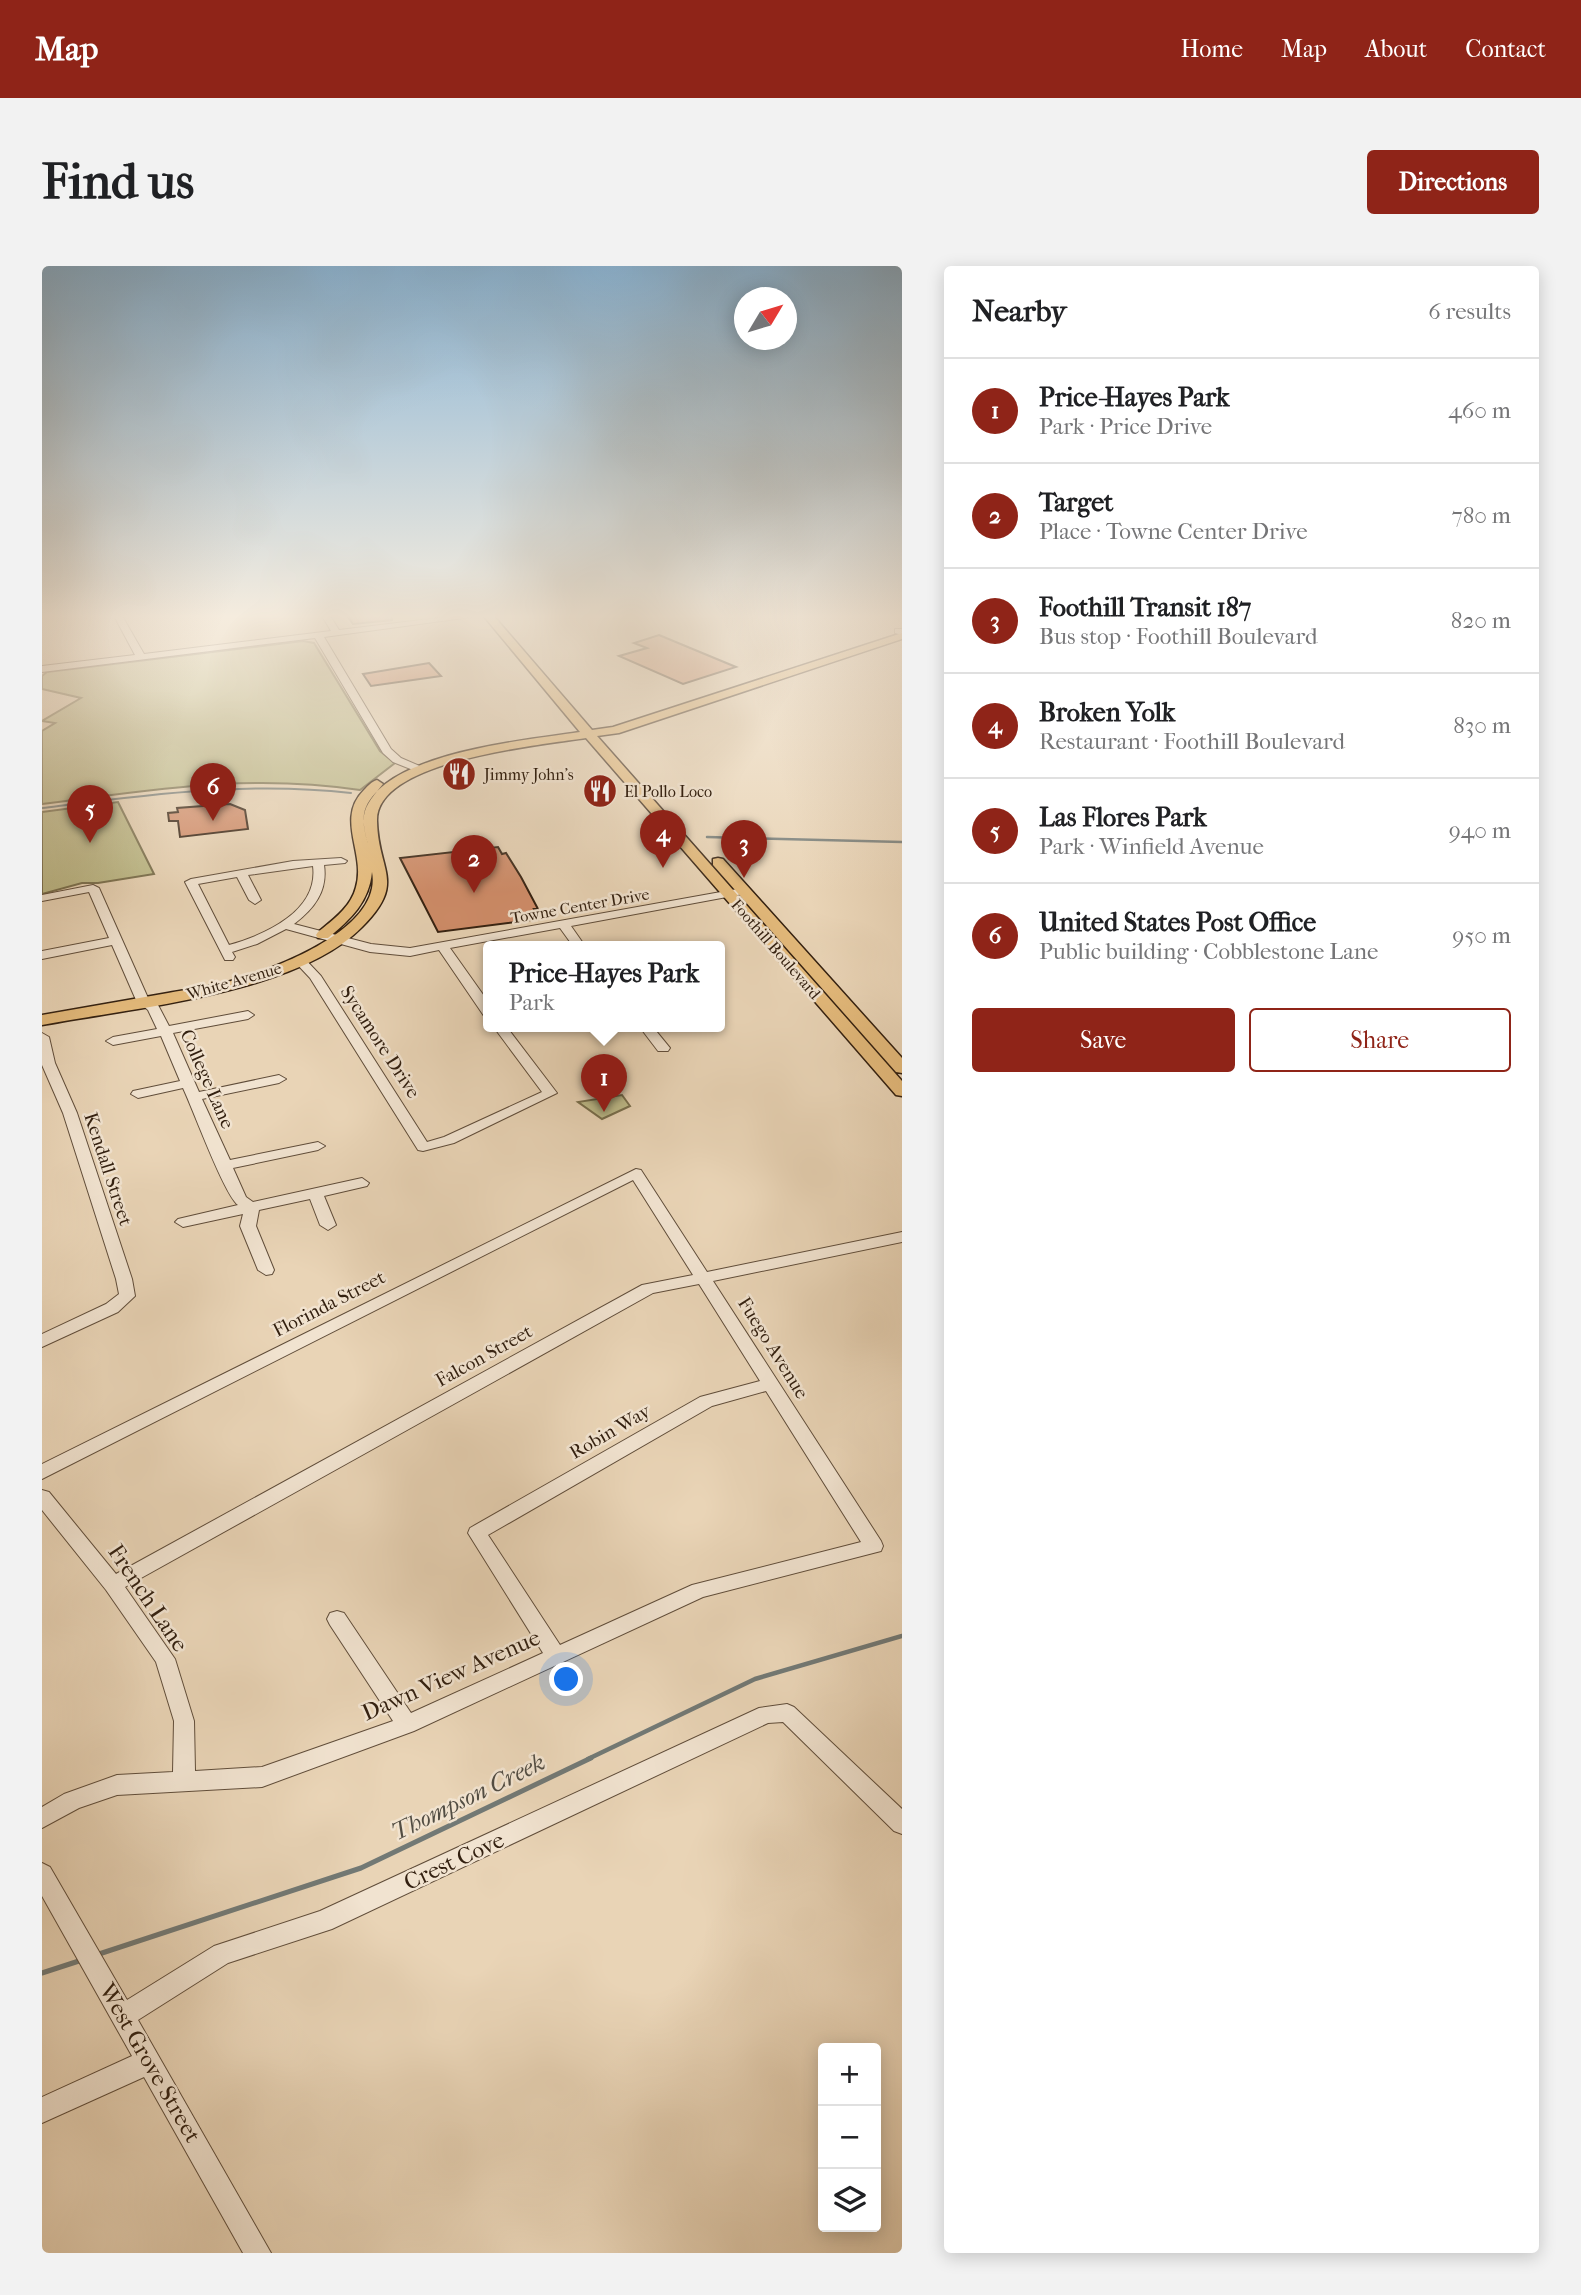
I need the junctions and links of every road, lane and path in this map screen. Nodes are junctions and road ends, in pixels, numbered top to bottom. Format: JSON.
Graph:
{"nodes":[{"id":1,"x":361,"y":707,"type":"edge"},
{"id":2,"x":572,"y":707,"type":"edge"},
{"id":3,"x":575,"y":707,"type":"edge"},
{"id":4,"x":672,"y":707,"type":"edge"},
{"id":5,"x":595,"y":732,"type":"junction"},
{"id":6,"x":413,"y":767,"type":"junction"},
{"id":7,"x":341,"y":861,"type":"dead end"},
{"id":8,"x":318,"y":862,"type":"junction"},
{"id":9,"x":242,"y":873,"type":"junction"},
{"id":10,"x":743,"y":891,"type":"junction"},
{"id":11,"x":727,"y":893,"type":"junction"},
{"id":12,"x":42,"y":898,"type":"edge"},
{"id":13,"x":255,"y":900,"type":"dead end"},
{"id":14,"x":285,"y":925,"type":"junction"},
{"id":15,"x":564,"y":925,"type":"junction"},
{"id":16,"x":331,"y":937,"type":"junction"},
{"id":17,"x":115,"y":941,"type":"junction"},
{"id":18,"x":575,"y":941,"type":"edge"},
{"id":19,"x":443,"y":947,"type":"junction"},
{"id":20,"x":42,"y":955,"type":"edge"},
{"id":21,"x":300,"y":961,"type":"junction"},
{"id":22,"x":142,"y":1000,"type":"junction"},
{"id":23,"x":483,"y":1006,"type":"edge"},
{"id":24,"x":248,"y":1015,"type":"dead end"},
{"id":25,"x":42,"y":1020,"type":"edge"},
{"id":26,"x":165,"y":1031,"type":"junction"},
{"id":27,"x":504,"y":1032,"type":"edge"},
{"id":28,"x":650,"y":1032,"type":"edge"},
{"id":29,"x":42,"y":1037,"type":"edge"},
{"id":30,"x":113,"y":1041,"type":"dead end"},
{"id":31,"x":663,"y":1048,"type":"dead end"},
{"id":32,"x":902,"y":1068,"type":"edge"},
{"id":33,"x":279,"y":1079,"type":"dead end"},
{"id":34,"x":191,"y":1090,"type":"junction"},
{"id":35,"x":902,"y":1091,"type":"edge"},
{"id":36,"x":138,"y":1094,"type":"dead end"},
{"id":37,"x":317,"y":1146,"type":"dead end"},
{"id":38,"x":224,"y":1166,"type":"junction"},
{"id":39,"x":636,"y":1173,"type":"joint"},
{"id":40,"x":362,"y":1183,"type":"dead end"},
{"id":41,"x":316,"y":1195,"type":"junction"},
{"id":42,"x":252,"y":1208,"type":"junction"},
{"id":43,"x":183,"y":1222,"type":"dead end"},
{"id":44,"x":328,"y":1225,"type":"dead end"},
{"id":45,"x":902,"y":1237,"type":"edge"},
{"id":46,"x":266,"y":1270,"type":"dead end"},
{"id":47,"x":703,"y":1276,"type":"junction"},
{"id":48,"x":42,"y":1340,"type":"edge"},
{"id":49,"x":771,"y":1384,"type":"junction"},
{"id":50,"x":42,"y":1472,"type":"edge"},
{"id":51,"x":42,"y":1497,"type":"edge"},
{"id":52,"x":874,"y":1546,"type":"joint"},
{"id":53,"x":113,"y":1585,"type":"junction"},
{"id":54,"x":337,"y":1619,"type":"dead end"},
{"id":55,"x":555,"y":1656,"type":"junction"},
{"id":56,"x":407,"y":1725,"type":"junction"},
{"id":57,"x":184,"y":1783,"type":"junction"},
{"id":58,"x":42,"y":1818,"type":"edge"},
{"id":59,"x":902,"y":1824,"type":"edge"},
{"id":60,"x":42,"y":1874,"type":"edge"},
{"id":61,"x":124,"y":2015,"type":"junction"},
{"id":62,"x":150,"y":2061,"type":"junction"},
{"id":63,"x":42,"y":2110,"type":"edge"},
{"id":64,"x":258,"y":2253,"type":"edge"}],
"edges":[{"from":1,"to":6,"type":"street"},
{"from":2,"to":5,"type":"main road","name":"Foothill Boulevard"},
{"from":3,"to":5,"type":"main road","name":"Foothill Boulevard"},
{"from":4,"to":5,"type":"main road","name":"White Avenue"},
{"from":5,"to":6,"type":"main road","name":"White Avenue"},
{"from":5,"to":10,"type":"main road","name":"Foothill Boulevard"},
{"from":5,"to":11,"type":"main road","name":"Foothill Boulevard"},
{"from":6,"to":16,"type":"main road","name":"White Avenue"},
{"from":7,"to":8,"type":"street"},
{"from":8,"to":9,"type":"street"},
{"from":8,"to":14,"type":"street"},
{"from":9,"to":13,"type":"street"},
{"from":9,"to":14,"type":"street"},
{"from":10,"to":11,"type":"street","name":"Towne Center Drive"},
{"from":10,"to":32,"type":"main road","name":"Foothill Boulevard"},
{"from":11,"to":15,"type":"street","name":"Towne Center Drive"},
{"from":11,"to":35,"type":"main road","name":"Foothill Boulevard"},
{"from":12,"to":17,"type":"street","name":"College Lane"},
{"from":14,"to":16,"type":"street","name":"Towne Center Drive"},
{"from":15,"to":18,"type":"street"},
{"from":15,"to":19,"type":"street","name":"Towne Center Drive"},
{"from":16,"to":19,"type":"street","name":"Towne Center Drive"},
{"from":16,"to":21,"type":"main road","name":"White Avenue"},
{"from":16,"to":22,"type":"main road","name":"White Avenue"},
{"from":17,"to":20,"type":"street"},
{"from":17,"to":22,"type":"street","name":"College Lane"},
{"from":19,"to":23,"type":"street"},
{"from":21,"to":22,"type":"main road","name":"White Avenue"},
{"from":21,"to":27,"type":"street","name":"Sycamore Drive"},
{"from":22,"to":25,"type":"main road","name":"White Avenue"},
{"from":22,"to":26,"type":"street","name":"College Lane"},
{"from":24,"to":26,"type":"street"},
{"from":26,"to":30,"type":"street"},
{"from":26,"to":34,"type":"street","name":"College Lane"},
{"from":28,"to":31,"type":"street"},
{"from":29,"to":48,"type":"street","name":"Kendall Street"},
{"from":33,"to":34,"type":"street"},
{"from":34,"to":36,"type":"street"},
{"from":34,"to":38,"type":"street","name":"College Lane"},
{"from":37,"to":38,"type":"street"},
{"from":38,"to":42,"type":"street","name":"College Lane"},
{"from":39,"to":47,"type":"street","name":"Fuego Avenue"},
{"from":39,"to":50,"type":"street","name":"Florinda Street"},
{"from":40,"to":41,"type":"street"},
{"from":41,"to":42,"type":"street"},
{"from":41,"to":44,"type":"street"},
{"from":42,"to":43,"type":"street"},
{"from":42,"to":46,"type":"street"},
{"from":45,"to":47,"type":"street","name":"Falcon Street"},
{"from":47,"to":49,"type":"street","name":"Fuego Avenue"},
{"from":47,"to":53,"type":"street","name":"Falcon Street"},
{"from":49,"to":52,"type":"street","name":"Fuego Avenue"},
{"from":49,"to":55,"type":"street","name":"Robin Way"},
{"from":51,"to":53,"type":"street","name":"French Lane"},
{"from":52,"to":55,"type":"street","name":"Dawn View Avenue"},
{"from":53,"to":57,"type":"street","name":"French Lane"},
{"from":54,"to":56,"type":"street"},
{"from":55,"to":56,"type":"street","name":"Dawn View Avenue"},
{"from":56,"to":57,"type":"street","name":"Dawn View Avenue"},
{"from":57,"to":58,"type":"street","name":"Dawn View Avenue"},
{"from":59,"to":61,"type":"street","name":"Crest Cove"},
{"from":60,"to":61,"type":"street","name":"West Grove Street"},
{"from":61,"to":62,"type":"street","name":"West Grove Street"},
{"from":62,"to":63,"type":"street"},
{"from":62,"to":64,"type":"street","name":"West Grove Street"}]}
